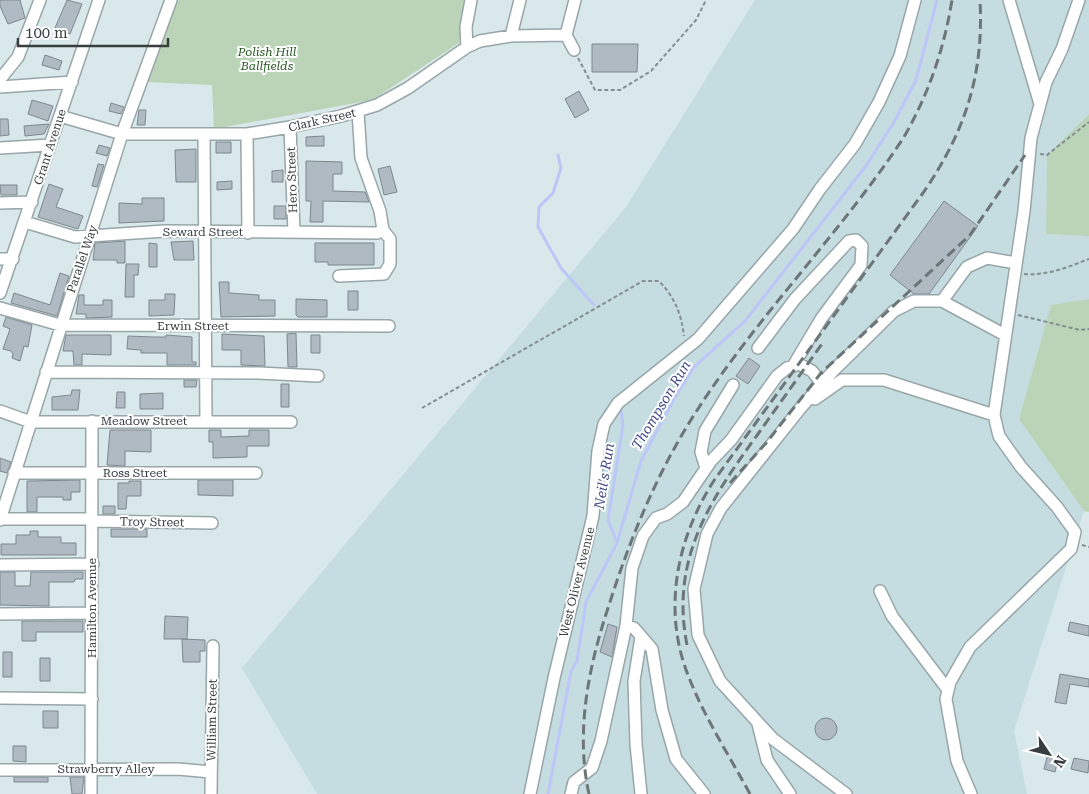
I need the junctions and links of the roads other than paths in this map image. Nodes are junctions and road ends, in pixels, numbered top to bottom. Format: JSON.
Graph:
{"nodes":[{"id":1,"x":40,"y":0,"type":"edge"},
{"id":2,"x":99,"y":0,"type":"edge"},
{"id":3,"x":170,"y":0,"type":"edge"},
{"id":4,"x":471,"y":0,"type":"edge"},
{"id":5,"x":520,"y":0,"type":"edge"},
{"id":6,"x":575,"y":0,"type":"edge"},
{"id":7,"x":915,"y":0,"type":"edge"},
{"id":8,"x":1009,"y":0,"type":"edge"},
{"id":9,"x":1079,"y":0,"type":"edge"},
{"id":10,"x":566,"y":35,"type":"junction"},
{"id":11,"x":512,"y":36,"type":"junction"},
{"id":12,"x":467,"y":47,"type":"junction"},
{"id":13,"x":574,"y":50,"type":"road end"},
{"id":14,"x":2,"y":80,"type":"edge"},
{"id":15,"x":72,"y":82,"type":"junction"},
{"id":16,"x":1040,"y":104,"type":"junction"},
{"id":17,"x":358,"y":112,"type":"junction"},
{"id":18,"x":60,"y":116,"type":"junction"},
{"id":19,"x":290,"y":127,"type":"junction"},
{"id":20,"x":122,"y":134,"type":"junction"},
{"id":21,"x":247,"y":134,"type":"junction"},
{"id":22,"x":204,"y":135,"type":"junction"},
{"id":23,"x":50,"y":145,"type":"junction"},
{"id":24,"x":0,"y":148,"type":"edge"},
{"id":25,"x":32,"y":202,"type":"junction"},
{"id":26,"x":0,"y":203,"type":"edge"},
{"id":27,"x":25,"y":222,"type":"junction"},
{"id":28,"x":383,"y":230,"type":"junction"},
{"id":29,"x":205,"y":232,"type":"junction"},
{"id":30,"x":248,"y":232,"type":"junction"},
{"id":31,"x":294,"y":232,"type":"junction"},
{"id":32,"x":91,"y":236,"type":"junction"},
{"id":33,"x":0,"y":259,"type":"edge"},
{"id":34,"x":13,"y":259,"type":"junction"},
{"id":35,"x":1015,"y":268,"type":"junction"},
{"id":36,"x":339,"y":276,"type":"dead end"},
{"id":37,"x":0,"y":293,"type":"edge"},
{"id":38,"x":942,"y":302,"type":"junction"},
{"id":39,"x":0,"y":308,"type":"edge"},
{"id":40,"x":60,"y":325,"type":"junction"},
{"id":41,"x":207,"y":326,"type":"junction"},
{"id":42,"x":389,"y":326,"type":"dead end"},
{"id":43,"x":1004,"y":336,"type":"junction"},
{"id":44,"x":758,"y":348,"type":"dead end"},
{"id":45,"x":793,"y":366,"type":"junction"},
{"id":46,"x":46,"y":372,"type":"junction"},
{"id":47,"x":206,"y":374,"type":"junction"},
{"id":48,"x":318,"y":376,"type":"dead end"},
{"id":49,"x":822,"y":384,"type":"junction"},
{"id":50,"x":733,"y":385,"type":"dead end"},
{"id":51,"x":799,"y":410,"type":"junction"},
{"id":52,"x":0,"y":411,"type":"edge"},
{"id":53,"x":994,"y":415,"type":"junction"},
{"id":54,"x":92,"y":421,"type":"junction"},
{"id":55,"x":31,"y":422,"type":"junction"},
{"id":56,"x":206,"y":422,"type":"junction"},
{"id":57,"x":291,"y":422,"type":"dead end"},
{"id":58,"x":706,"y":468,"type":"junction"},
{"id":59,"x":92,"y":472,"type":"junction"},
{"id":60,"x":14,"y":473,"type":"junction"},
{"id":61,"x":256,"y":473,"type":"dead end"},
{"id":62,"x":0,"y":520,"type":"edge"},
{"id":63,"x":92,"y":520,"type":"junction"},
{"id":64,"x":212,"y":523,"type":"dead end"},
{"id":65,"x":93,"y":564,"type":"junction"},
{"id":66,"x":0,"y":565,"type":"edge"},
{"id":67,"x":880,"y":591,"type":"dead end"},
{"id":68,"x":92,"y":613,"type":"junction"},
{"id":69,"x":0,"y":614,"type":"edge"},
{"id":70,"x":626,"y":626,"type":"junction"},
{"id":71,"x":640,"y":637,"type":"junction"},
{"id":72,"x":213,"y":646,"type":"dead end"},
{"id":73,"x":948,"y":690,"type":"junction"},
{"id":74,"x":0,"y":698,"type":"edge"},
{"id":75,"x":92,"y":699,"type":"junction"},
{"id":76,"x":757,"y":722,"type":"junction"},
{"id":77,"x":91,"y":768,"type":"junction"},
{"id":78,"x":0,"y":770,"type":"edge"},
{"id":79,"x":211,"y":772,"type":"junction"},
{"id":80,"x":91,"y":794,"type":"edge"},
{"id":81,"x":211,"y":794,"type":"edge"},
{"id":82,"x":530,"y":794,"type":"edge"},
{"id":83,"x":572,"y":794,"type":"edge"},
{"id":84,"x":641,"y":794,"type":"edge"},
{"id":85,"x":704,"y":794,"type":"edge"},
{"id":86,"x":790,"y":794,"type":"edge"},
{"id":87,"x":846,"y":794,"type":"edge"},
{"id":88,"x":971,"y":794,"type":"edge"}],
"edges":[{"from":1,"to":14,"type":"street"},
{"from":2,"to":15,"type":"street","name":"Grant Avenue"},
{"from":3,"to":20,"type":"street","name":"Parallel Way"},
{"from":4,"to":12,"type":"street"},
{"from":5,"to":11,"type":"street"},
{"from":6,"to":10,"type":"street"},
{"from":7,"to":82,"type":"street","name":"West Oliver Avenue"},
{"from":8,"to":16,"type":"street"},
{"from":9,"to":16,"type":"street"},
{"from":10,"to":11,"type":"street","name":"Clark Street"},
{"from":10,"to":13,"type":"street"},
{"from":11,"to":12,"type":"street","name":"Clark Street"},
{"from":12,"to":17,"type":"street","name":"Clark Street"},
{"from":14,"to":15,"type":"street"},
{"from":15,"to":18,"type":"street","name":"Grant Avenue"},
{"from":16,"to":35,"type":"street"},
{"from":17,"to":19,"type":"street","name":"Clark Street"},
{"from":17,"to":28,"type":"street"},
{"from":18,"to":20,"type":"street","name":"Clark Street"},
{"from":18,"to":23,"type":"street","name":"Grant Avenue"},
{"from":19,"to":21,"type":"street","name":"Clark Street"},
{"from":19,"to":31,"type":"street","name":"Hero Street"},
{"from":20,"to":22,"type":"street","name":"Clark Street"},
{"from":20,"to":32,"type":"street","name":"Parallel Way"},
{"from":21,"to":22,"type":"street","name":"Clark Street"},
{"from":21,"to":30,"type":"street"},
{"from":22,"to":29,"type":"street"},
{"from":23,"to":24,"type":"street"},
{"from":23,"to":25,"type":"street","name":"Grant Avenue"},
{"from":25,"to":26,"type":"street"},
{"from":25,"to":27,"type":"street","name":"Grant Avenue"},
{"from":27,"to":32,"type":"street","name":"Seward Street"},
{"from":27,"to":34,"type":"street","name":"Grant Avenue"},
{"from":28,"to":31,"type":"street","name":"Seward Street"},
{"from":28,"to":36,"type":"street"},
{"from":29,"to":30,"type":"street","name":"Seward Street"},
{"from":29,"to":32,"type":"street","name":"Seward Street"},
{"from":29,"to":41,"type":"street"},
{"from":30,"to":31,"type":"street","name":"Seward Street"},
{"from":32,"to":40,"type":"street","name":"Parallel Way"},
{"from":33,"to":34,"type":"street"},
{"from":34,"to":37,"type":"street","name":"Grant Avenue"},
{"from":35,"to":38,"type":"street"},
{"from":35,"to":43,"type":"street"},
{"from":38,"to":43,"type":"street"},
{"from":38,"to":49,"type":"street"},
{"from":39,"to":40,"type":"street","name":"Erwin Street"},
{"from":40,"to":41,"type":"street","name":"Erwin Street"},
{"from":40,"to":46,"type":"street","name":"Parallel Way"},
{"from":41,"to":42,"type":"street","name":"Erwin Street"},
{"from":41,"to":47,"type":"street"},
{"from":43,"to":53,"type":"street"},
{"from":44,"to":45,"type":"street"},
{"from":45,"to":49,"type":"street"},
{"from":45,"to":58,"type":"street"},
{"from":46,"to":47,"type":"street"},
{"from":46,"to":55,"type":"street","name":"Parallel Way"},
{"from":47,"to":48,"type":"street"},
{"from":47,"to":56,"type":"street"},
{"from":49,"to":51,"type":"street"},
{"from":50,"to":58,"type":"street"},
{"from":51,"to":53,"type":"street"},
{"from":51,"to":76,"type":"street"},
{"from":52,"to":55,"type":"street","name":"Meadow Street"},
{"from":53,"to":73,"type":"street"},
{"from":54,"to":55,"type":"street","name":"Meadow Street"},
{"from":54,"to":56,"type":"street","name":"Meadow Street"},
{"from":54,"to":59,"type":"street","name":"Hamilton Avenue"},
{"from":55,"to":60,"type":"street","name":"Parallel Way"},
{"from":56,"to":57,"type":"street","name":"Meadow Street"},
{"from":58,"to":70,"type":"street"},
{"from":59,"to":60,"type":"street","name":"Ross Street"},
{"from":59,"to":61,"type":"street","name":"Ross Street"},
{"from":59,"to":63,"type":"street","name":"Hamilton Avenue"},
{"from":60,"to":62,"type":"street","name":"Parallel Way"},
{"from":62,"to":63,"type":"street","name":"Troy Street"},
{"from":63,"to":64,"type":"street","name":"Troy Street"},
{"from":63,"to":65,"type":"street","name":"Hamilton Avenue"},
{"from":65,"to":66,"type":"street"},
{"from":65,"to":68,"type":"street","name":"Hamilton Avenue"},
{"from":67,"to":73,"type":"street"},
{"from":68,"to":69,"type":"street"},
{"from":68,"to":75,"type":"street","name":"Hamilton Avenue"},
{"from":70,"to":71,"type":"street"},
{"from":70,"to":83,"type":"street"},
{"from":71,"to":84,"type":"street"},
{"from":71,"to":85,"type":"street"},
{"from":72,"to":79,"type":"street","name":"William Street"},
{"from":73,"to":88,"type":"street"},
{"from":74,"to":75,"type":"street"},
{"from":75,"to":77,"type":"street","name":"Hamilton Avenue"},
{"from":76,"to":86,"type":"street"},
{"from":76,"to":87,"type":"street"},
{"from":77,"to":78,"type":"street","name":"Strawberry Alley"},
{"from":77,"to":79,"type":"street","name":"Strawberry Alley"},
{"from":77,"to":80,"type":"street","name":"Hamilton Avenue"},
{"from":79,"to":81,"type":"street","name":"William Street"}]}
